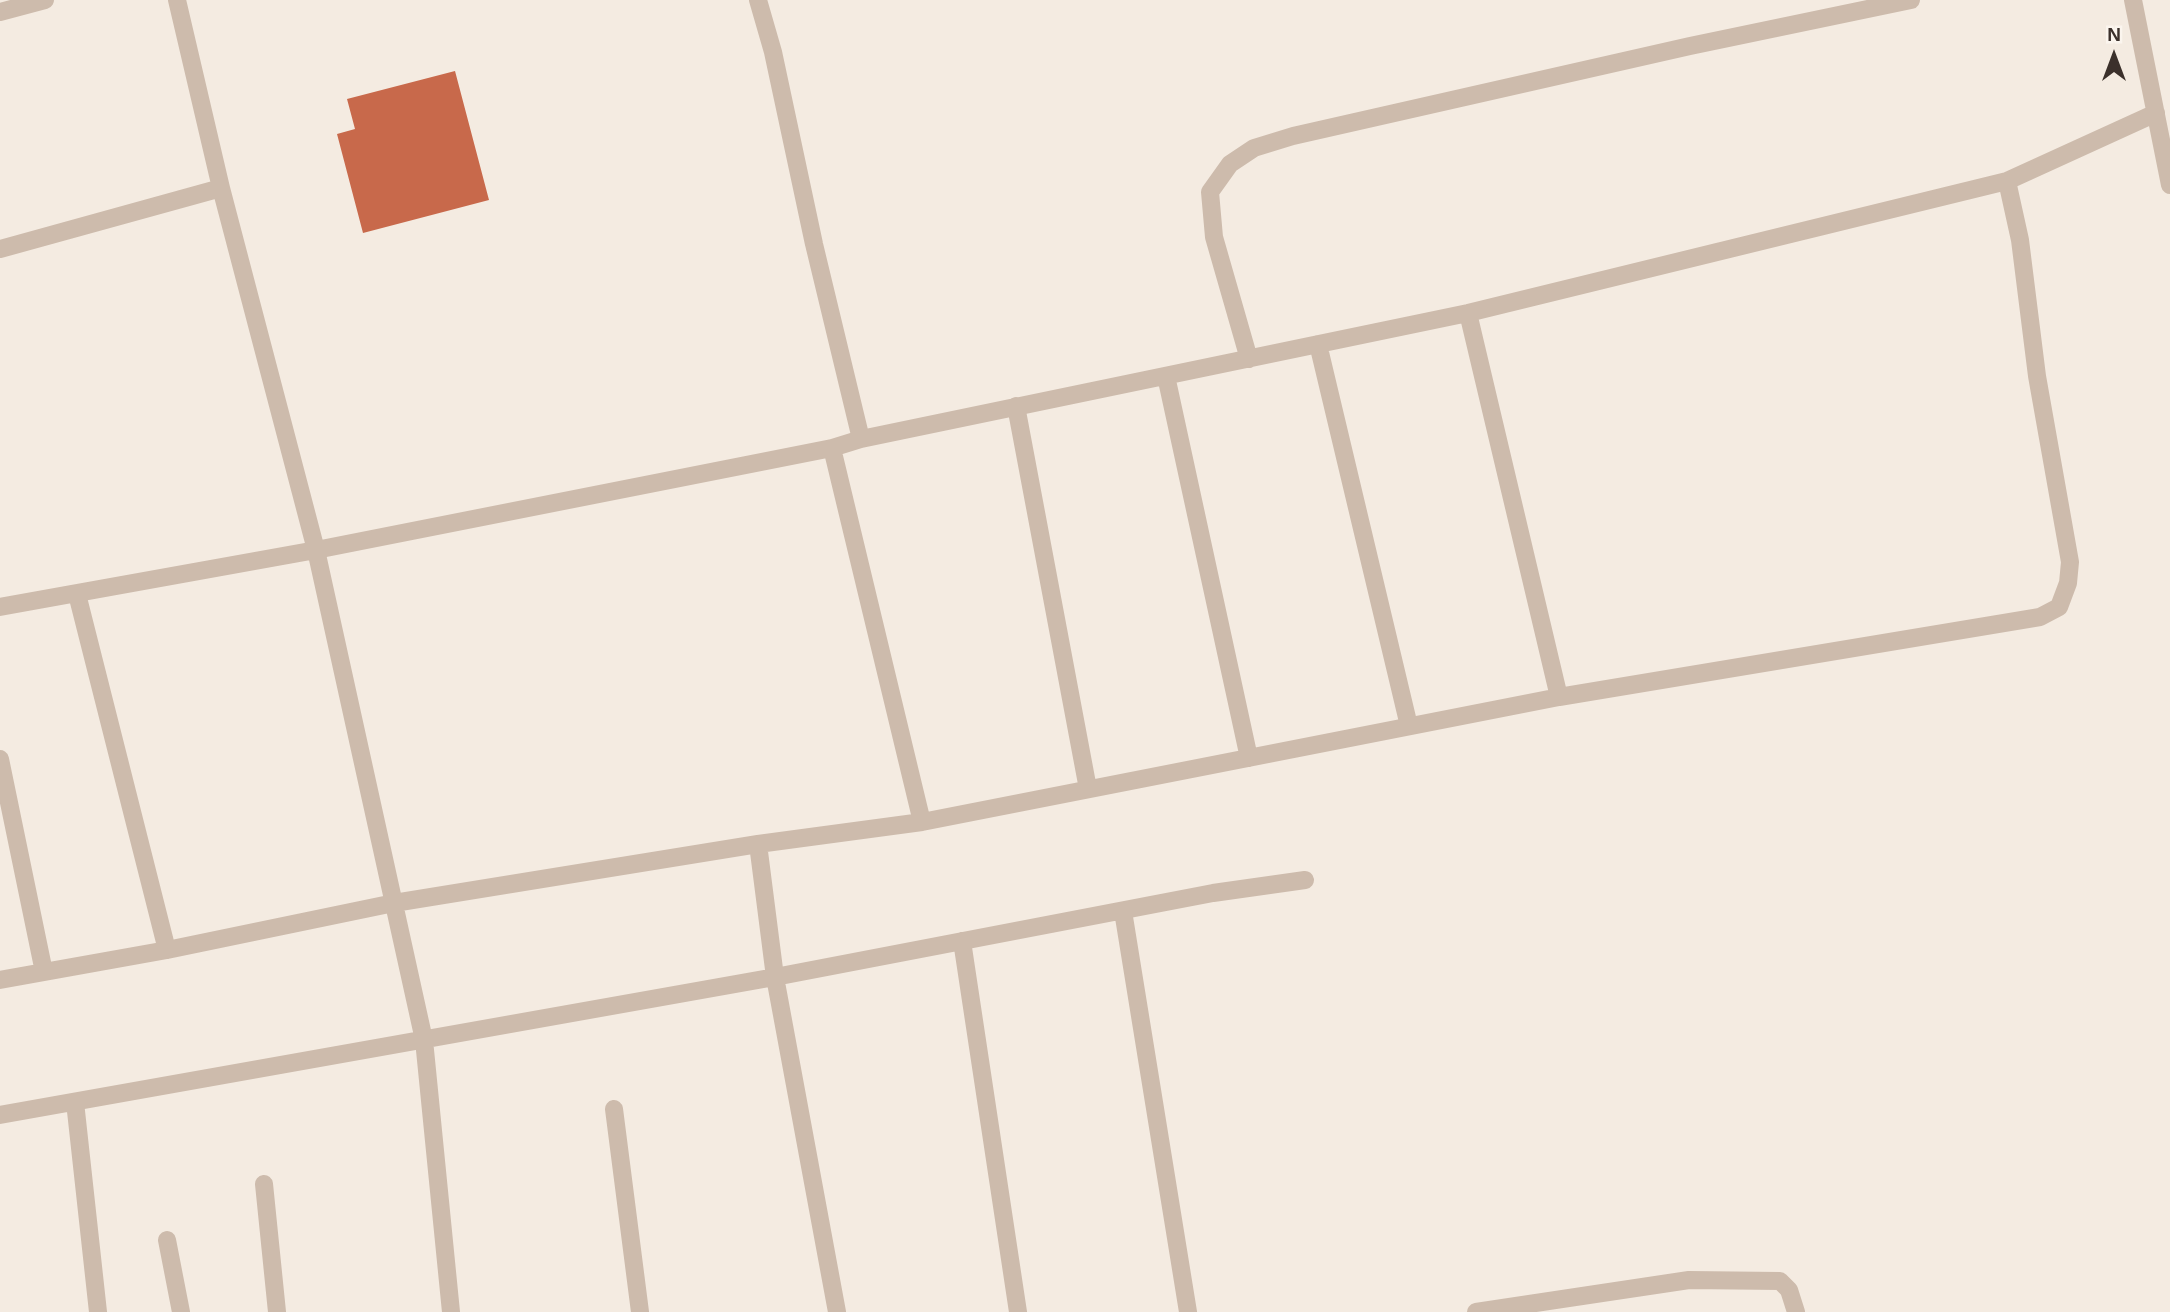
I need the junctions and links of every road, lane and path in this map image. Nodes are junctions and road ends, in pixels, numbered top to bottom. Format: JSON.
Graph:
{"nodes":[{"id":1,"x":45,"y":0,"type":"edge"},
{"id":2,"x":177,"y":0,"type":"edge"},
{"id":3,"x":758,"y":0,"type":"edge"},
{"id":4,"x":1911,"y":0,"type":"edge"},
{"id":5,"x":2133,"y":0,"type":"edge"},
{"id":6,"x":0,"y":12,"type":"edge"},
{"id":7,"x":2157,"y":113,"type":"junction"},
{"id":8,"x":2166,"y":136,"type":"edge"},
{"id":9,"x":2007,"y":181,"type":"junction"},
{"id":10,"x":2170,"y":185,"type":"edge"},
{"id":11,"x":221,"y":188,"type":"junction"},
{"id":12,"x":0,"y":249,"type":"edge"},
{"id":13,"x":1468,"y":313,"type":"junction"},
{"id":14,"x":1318,"y":344,"type":"junction"},
{"id":15,"x":1249,"y":359,"type":"junction"},
{"id":16,"x":1166,"y":376,"type":"junction"},
{"id":17,"x":1016,"y":407,"type":"junction"},
{"id":18,"x":861,"y":439,"type":"junction"},
{"id":19,"x":832,"y":448,"type":"junction"},
{"id":20,"x":316,"y":550,"type":"junction"},
{"id":21,"x":77,"y":594,"type":"junction"},
{"id":22,"x":0,"y":607,"type":"edge"},
{"id":23,"x":1559,"y":697,"type":"junction"},
{"id":24,"x":1409,"y":726,"type":"junction"},
{"id":25,"x":1249,"y":758,"type":"junction"},
{"id":26,"x":0,"y":759,"type":"edge"},
{"id":27,"x":1088,"y":789,"type":"junction"},
{"id":28,"x":922,"y":822,"type":"junction"},
{"id":29,"x":758,"y":844,"type":"junction"},
{"id":30,"x":1305,"y":880,"type":"dead end"},
{"id":31,"x":394,"y":903,"type":"junction"},
{"id":32,"x":1123,"y":911,"type":"junction"},
{"id":33,"x":962,"y":942,"type":"junction"},
{"id":34,"x":167,"y":950,"type":"junction"},
{"id":35,"x":44,"y":972,"type":"junction"},
{"id":36,"x":775,"y":977,"type":"junction"},
{"id":37,"x":0,"y":980,"type":"edge"},
{"id":38,"x":424,"y":1040,"type":"junction"},
{"id":39,"x":75,"y":1102,"type":"junction"},
{"id":40,"x":614,"y":1109,"type":"dead end"},
{"id":41,"x":0,"y":1115,"type":"edge"},
{"id":42,"x":264,"y":1184,"type":"dead end"},
{"id":43,"x":167,"y":1240,"type":"dead end"},
{"id":44,"x":98,"y":1312,"type":"edge"},
{"id":45,"x":181,"y":1312,"type":"edge"},
{"id":46,"x":277,"y":1312,"type":"edge"},
{"id":47,"x":451,"y":1312,"type":"edge"},
{"id":48,"x":640,"y":1312,"type":"edge"},
{"id":49,"x":837,"y":1312,"type":"edge"},
{"id":50,"x":1018,"y":1312,"type":"edge"},
{"id":51,"x":1188,"y":1312,"type":"edge"},
{"id":52,"x":1476,"y":1312,"type":"edge"},
{"id":53,"x":1796,"y":1312,"type":"edge"}],
"edges":[{"from":1,"to":6,"type":"street"},
{"from":2,"to":11,"type":"street"},
{"from":3,"to":18,"type":"street"},
{"from":4,"to":15,"type":"street"},
{"from":5,"to":7,"type":"street"},
{"from":7,"to":8,"type":"street"},
{"from":7,"to":9,"type":"street"},
{"from":8,"to":10,"type":"street"},
{"from":9,"to":13,"type":"street"},
{"from":9,"to":23,"type":"street"},
{"from":11,"to":12,"type":"street"},
{"from":11,"to":20,"type":"street"},
{"from":13,"to":14,"type":"street"},
{"from":13,"to":23,"type":"street"},
{"from":14,"to":15,"type":"street"},
{"from":14,"to":24,"type":"street"},
{"from":15,"to":16,"type":"street"},
{"from":16,"to":17,"type":"street"},
{"from":16,"to":25,"type":"street"},
{"from":17,"to":18,"type":"street"},
{"from":17,"to":27,"type":"street"},
{"from":18,"to":19,"type":"street"},
{"from":19,"to":20,"type":"street"},
{"from":19,"to":28,"type":"street"},
{"from":20,"to":21,"type":"street"},
{"from":20,"to":31,"type":"street"},
{"from":21,"to":22,"type":"street"},
{"from":21,"to":34,"type":"street"},
{"from":23,"to":24,"type":"street"},
{"from":24,"to":25,"type":"street"},
{"from":25,"to":27,"type":"street"},
{"from":26,"to":35,"type":"street"},
{"from":27,"to":28,"type":"street"},
{"from":28,"to":29,"type":"street"},
{"from":29,"to":31,"type":"street"},
{"from":29,"to":36,"type":"street"},
{"from":30,"to":32,"type":"street"},
{"from":31,"to":34,"type":"street"},
{"from":31,"to":38,"type":"street"},
{"from":32,"to":33,"type":"street"},
{"from":32,"to":51,"type":"street"},
{"from":33,"to":36,"type":"street"},
{"from":33,"to":50,"type":"street"},
{"from":34,"to":35,"type":"street"},
{"from":35,"to":37,"type":"street"},
{"from":36,"to":38,"type":"street"},
{"from":36,"to":49,"type":"street"},
{"from":38,"to":39,"type":"street"},
{"from":38,"to":47,"type":"street"},
{"from":39,"to":41,"type":"street"},
{"from":39,"to":44,"type":"street"},
{"from":40,"to":48,"type":"street"},
{"from":42,"to":46,"type":"street"},
{"from":43,"to":45,"type":"street"},
{"from":52,"to":53,"type":"street"}]}
